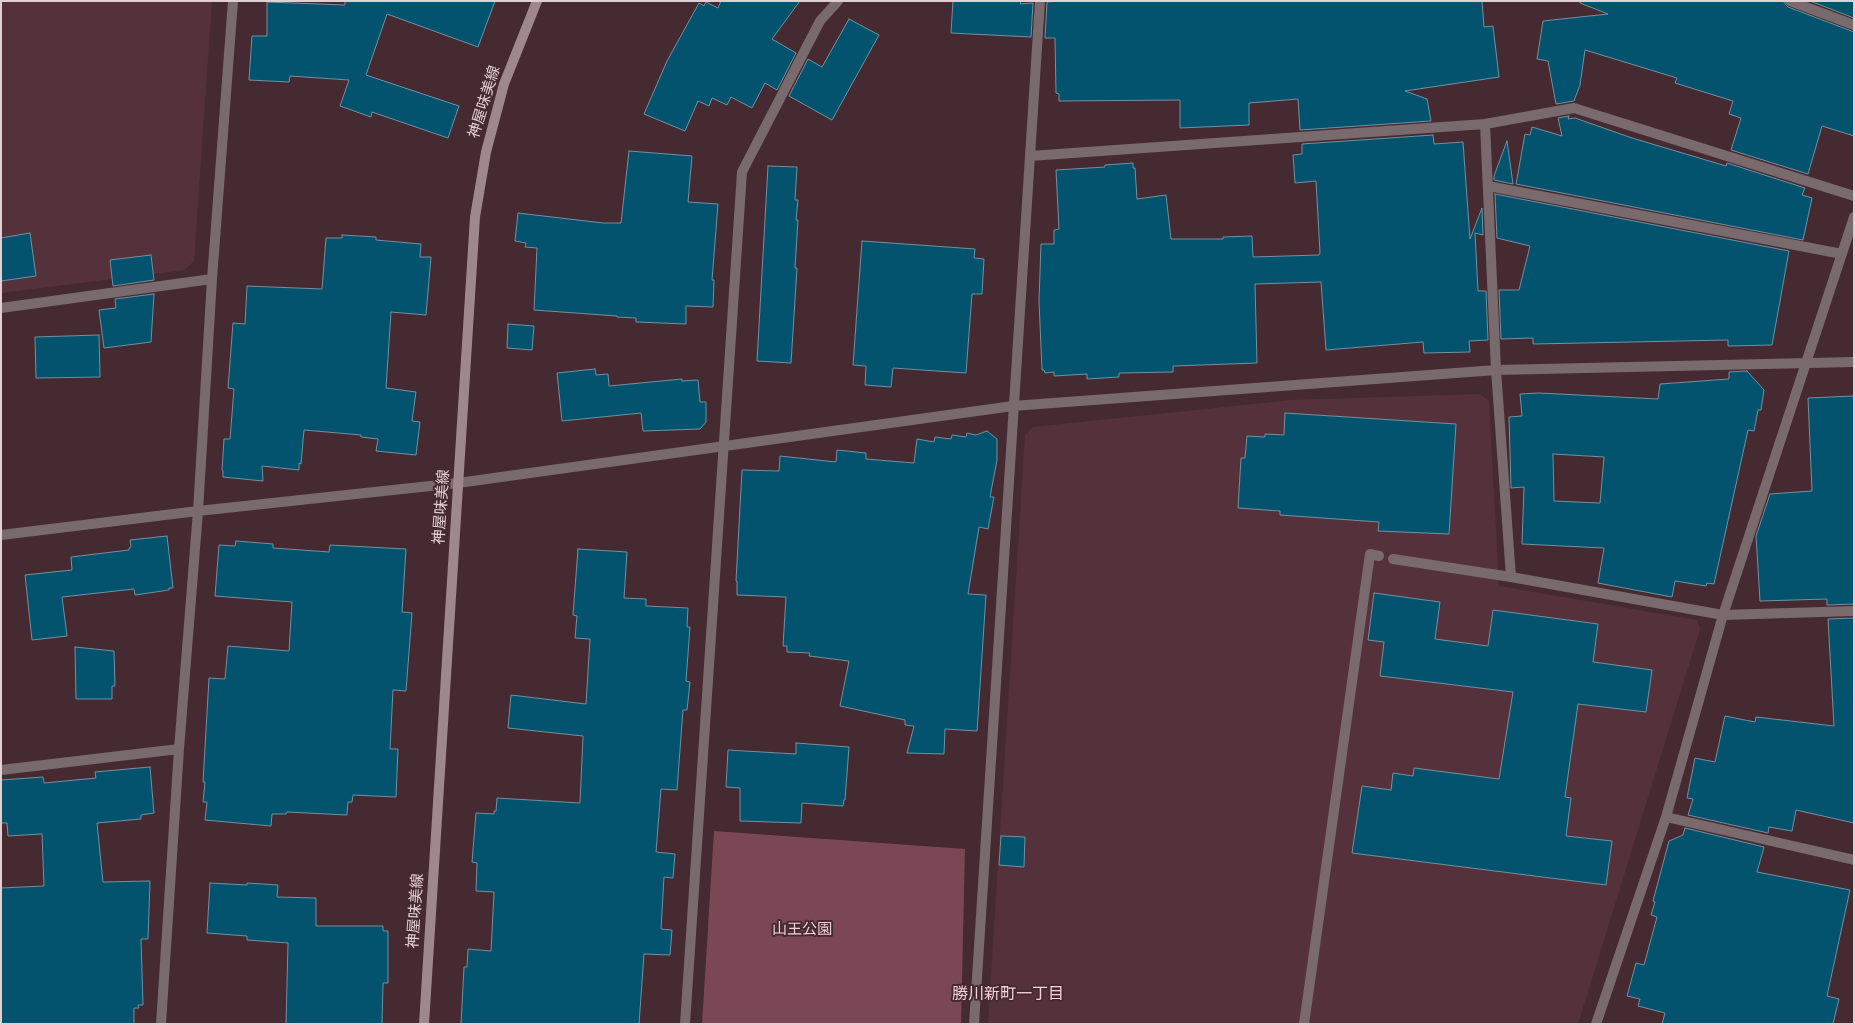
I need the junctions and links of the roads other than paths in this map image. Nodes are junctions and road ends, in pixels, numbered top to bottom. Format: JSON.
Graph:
{"nodes":[{"id":1,"x":233,"y":1,"type":"edge"},
{"id":2,"x":537,"y":1,"type":"edge"},
{"id":3,"x":838,"y":1,"type":"edge"},
{"id":4,"x":1040,"y":1,"type":"edge"},
{"id":5,"x":1790,"y":1,"type":"edge"},
{"id":6,"x":1854,"y":25,"type":"edge"},
{"id":7,"x":1485,"y":124,"type":"junction"},
{"id":8,"x":1030,"y":156,"type":"junction"},
{"id":9,"x":1488,"y":186,"type":"junction"},
{"id":10,"x":1854,"y":196,"type":"edge"},
{"id":11,"x":1854,"y":217,"type":"edge"},
{"id":12,"x":1842,"y":254,"type":"junction"},
{"id":13,"x":212,"y":279,"type":"junction"},
{"id":14,"x":1,"y":308,"type":"edge"},
{"id":15,"x":1854,"y":362,"type":"edge"},
{"id":16,"x":1806,"y":364,"type":"junction"},
{"id":17,"x":1496,"y":370,"type":"junction"},
{"id":18,"x":1013,"y":406,"type":"junction"},
{"id":19,"x":724,"y":446,"type":"junction"},
{"id":20,"x":458,"y":483,"type":"junction"},
{"id":21,"x":198,"y":512,"type":"junction"},
{"id":22,"x":1,"y":536,"type":"edge"},
{"id":23,"x":1379,"y":556,"type":"dead end"},
{"id":24,"x":1393,"y":558,"type":"dead end"},
{"id":25,"x":1510,"y":578,"type":"junction"},
{"id":26,"x":1854,"y":611,"type":"edge"},
{"id":27,"x":1723,"y":615,"type":"junction"},
{"id":28,"x":179,"y":749,"type":"junction"},
{"id":29,"x":1,"y":770,"type":"edge"},
{"id":30,"x":1666,"y":817,"type":"junction"},
{"id":31,"x":1854,"y":860,"type":"edge"},
{"id":32,"x":161,"y":1024,"type":"edge"},
{"id":33,"x":424,"y":1024,"type":"edge"},
{"id":34,"x":685,"y":1024,"type":"edge"},
{"id":35,"x":974,"y":1024,"type":"edge"},
{"id":36,"x":1304,"y":1024,"type":"edge"},
{"id":37,"x":1596,"y":1024,"type":"edge"}],
"edges":[{"from":1,"to":13,"type":"street"},
{"from":2,"to":20,"type":"main road","name":"神屋味美線"},
{"from":3,"to":19,"type":"street"},
{"from":4,"to":8,"type":"street"},
{"from":5,"to":6,"type":"street"},
{"from":7,"to":8,"type":"street"},
{"from":7,"to":9,"type":"street"},
{"from":7,"to":10,"type":"street"},
{"from":8,"to":18,"type":"street"},
{"from":9,"to":12,"type":"street"},
{"from":9,"to":17,"type":"street"},
{"from":11,"to":12,"type":"street"},
{"from":12,"to":16,"type":"street"},
{"from":13,"to":14,"type":"street"},
{"from":13,"to":21,"type":"street"},
{"from":15,"to":16,"type":"street"},
{"from":16,"to":17,"type":"street"},
{"from":16,"to":27,"type":"street"},
{"from":17,"to":18,"type":"street"},
{"from":17,"to":25,"type":"street"},
{"from":18,"to":19,"type":"street"},
{"from":18,"to":35,"type":"street"},
{"from":19,"to":20,"type":"street"},
{"from":19,"to":34,"type":"street"},
{"from":20,"to":21,"type":"street"},
{"from":20,"to":33,"type":"main road","name":"神屋味美線"},
{"from":21,"to":22,"type":"street"},
{"from":21,"to":28,"type":"street"},
{"from":23,"to":36,"type":"street"},
{"from":24,"to":25,"type":"street"},
{"from":25,"to":27,"type":"street"},
{"from":26,"to":27,"type":"street"},
{"from":27,"to":30,"type":"street"},
{"from":28,"to":29,"type":"street"},
{"from":28,"to":32,"type":"street"},
{"from":30,"to":31,"type":"street"},
{"from":30,"to":37,"type":"street"}]}
